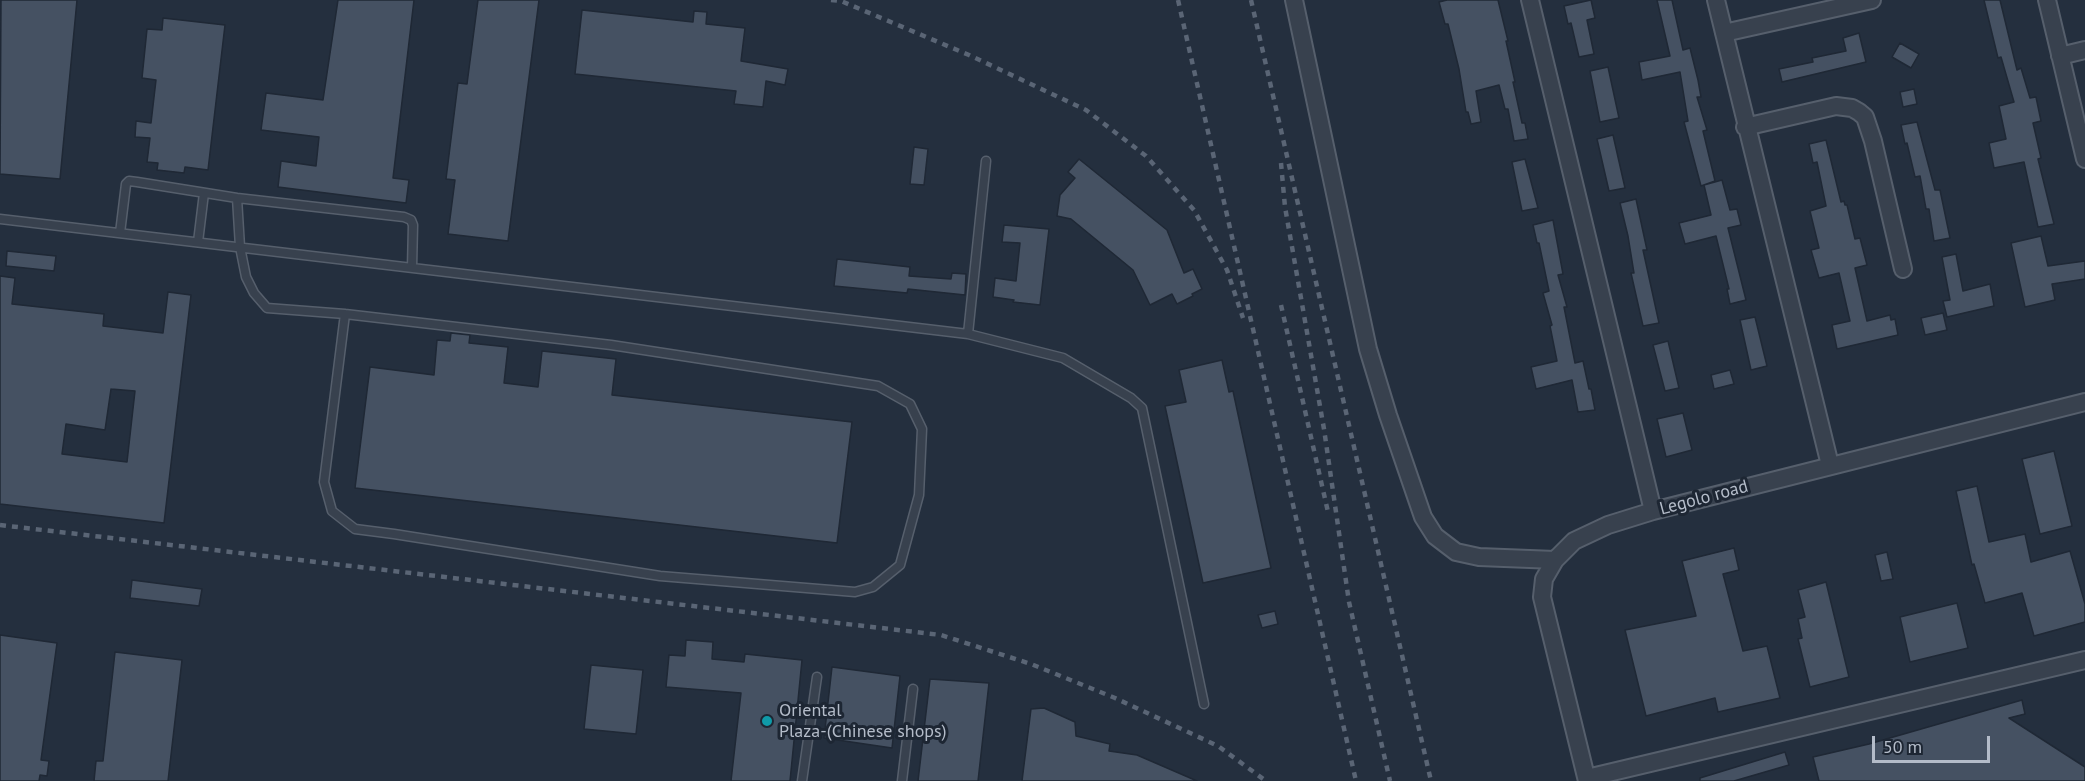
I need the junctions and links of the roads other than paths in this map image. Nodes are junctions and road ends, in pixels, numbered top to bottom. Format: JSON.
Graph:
{"nodes":[{"id":1,"x":1294,"y":0,"type":"edge"},
{"id":2,"x":1530,"y":0,"type":"edge"},
{"id":3,"x":1716,"y":0,"type":"edge"},
{"id":4,"x":1872,"y":0,"type":"edge"},
{"id":5,"x":2047,"y":0,"type":"edge"},
{"id":6,"x":1823,"y":5,"type":"edge"},
{"id":7,"x":1724,"y":33,"type":"junction"},
{"id":8,"x":2085,"y":50,"type":"edge"},
{"id":9,"x":2061,"y":56,"type":"junction"},
{"id":10,"x":1745,"y":127,"type":"junction"},
{"id":11,"x":2085,"y":159,"type":"edge"},
{"id":12,"x":986,"y":161,"type":"dead end"},
{"id":13,"x":204,"y":193,"type":"junction"},
{"id":14,"x":237,"y":198,"type":"junction"},
{"id":15,"x":0,"y":219,"type":"edge"},
{"id":16,"x":120,"y":233,"type":"junction"},
{"id":17,"x":198,"y":242,"type":"junction"},
{"id":18,"x":240,"y":247,"type":"junction"},
{"id":19,"x":412,"y":267,"type":"junction"},
{"id":20,"x":1903,"y":270,"type":"dead end"},
{"id":21,"x":345,"y":314,"type":"junction"},
{"id":22,"x":968,"y":334,"type":"junction"},
{"id":23,"x":2085,"y":402,"type":"edge"},
{"id":24,"x":1830,"y":465,"type":"junction"},
{"id":25,"x":1653,"y":511,"type":"junction"},
{"id":26,"x":1555,"y":560,"type":"junction"},
{"id":27,"x":2085,"y":660,"type":"edge"},
{"id":28,"x":817,"y":677,"type":"dead end"},
{"id":29,"x":913,"y":689,"type":"dead end"},
{"id":30,"x":1204,"y":704,"type":"dead end"},
{"id":31,"x":1587,"y":780,"type":"edge"},
{"id":32,"x":802,"y":781,"type":"edge"},
{"id":33,"x":902,"y":781,"type":"edge"}],
"edges":[{"from":1,"to":26,"type":"street"},
{"from":2,"to":25,"type":"street"},
{"from":3,"to":7,"type":"street"},
{"from":4,"to":6,"type":"street"},
{"from":5,"to":9,"type":"street"},
{"from":6,"to":7,"type":"street"},
{"from":7,"to":10,"type":"street"},
{"from":8,"to":9,"type":"street"},
{"from":9,"to":11,"type":"street"},
{"from":10,"to":20,"type":"street"},
{"from":10,"to":24,"type":"street"},
{"from":12,"to":22,"type":"lane"},
{"from":13,"to":14,"type":"lane"},
{"from":13,"to":16,"type":"lane"},
{"from":13,"to":17,"type":"lane"},
{"from":14,"to":18,"type":"lane"},
{"from":14,"to":19,"type":"lane"},
{"from":15,"to":16,"type":"lane"},
{"from":16,"to":17,"type":"lane"},
{"from":17,"to":18,"type":"lane"},
{"from":18,"to":19,"type":"lane"},
{"from":18,"to":21,"type":"lane"},
{"from":19,"to":22,"type":"lane"},
{"from":21,"to":21,"type":"lane"},
{"from":22,"to":30,"type":"lane"},
{"from":23,"to":24,"type":"street","name":"Legolo road"},
{"from":24,"to":25,"type":"street","name":"Legolo road"},
{"from":25,"to":26,"type":"street","name":"Legolo road"},
{"from":26,"to":31,"type":"street","name":"Legolo road"},
{"from":27,"to":31,"type":"street"},
{"from":28,"to":32,"type":"lane"},
{"from":29,"to":33,"type":"lane"}]}
